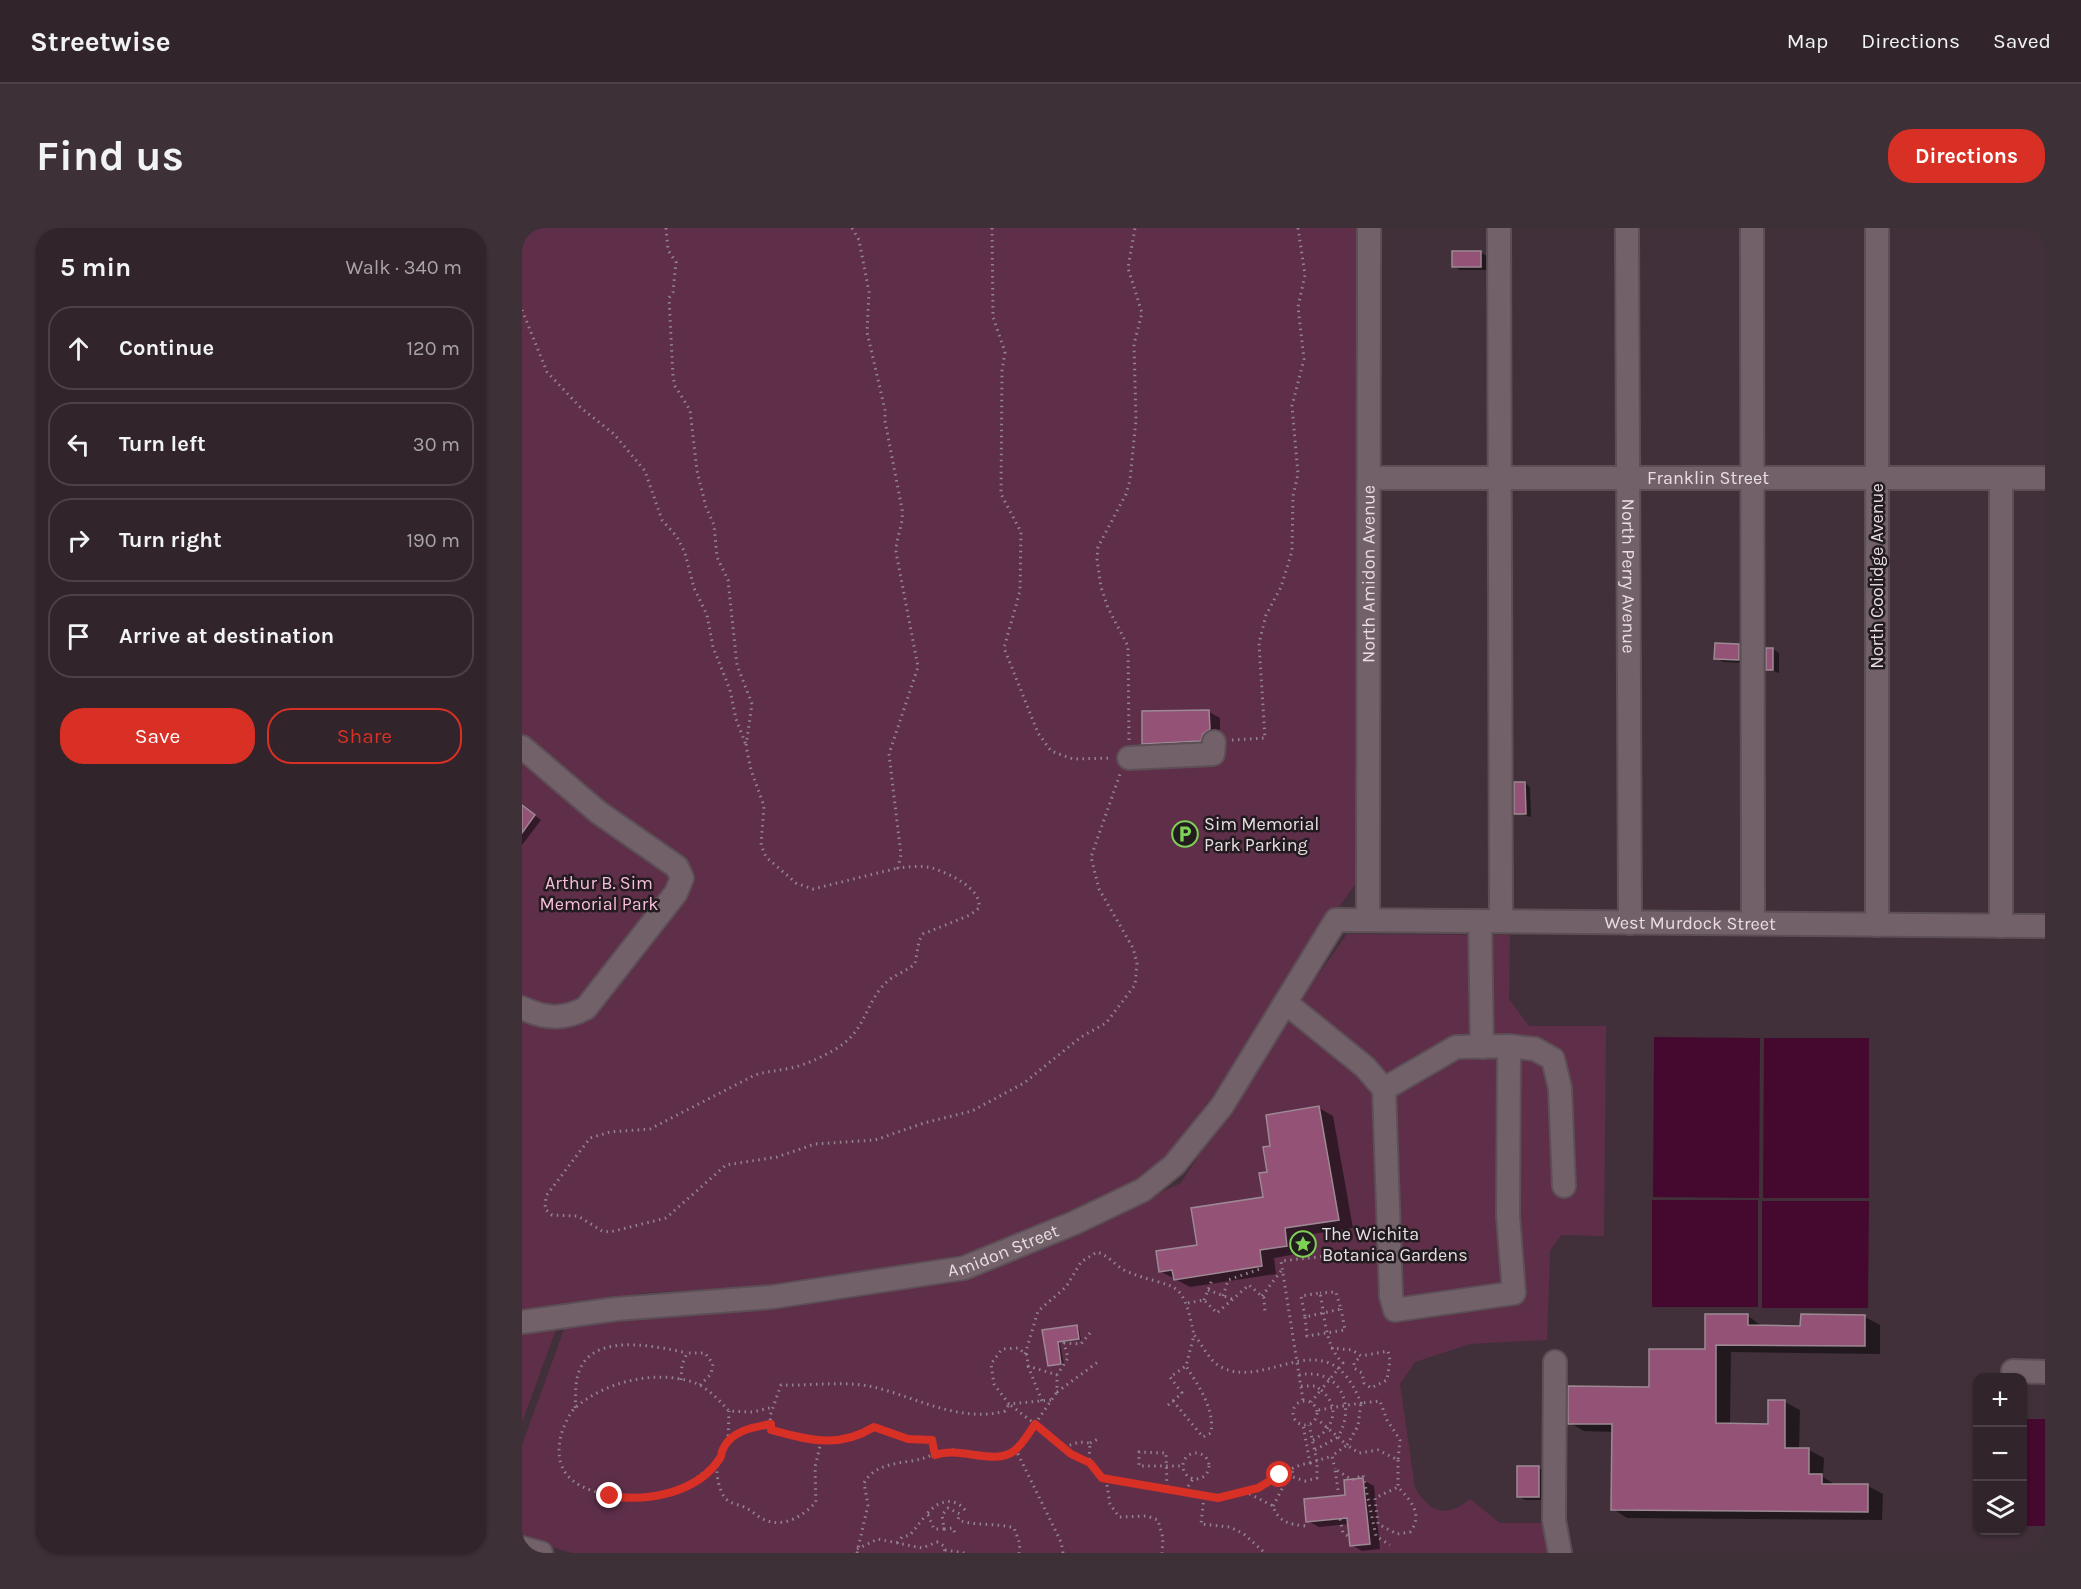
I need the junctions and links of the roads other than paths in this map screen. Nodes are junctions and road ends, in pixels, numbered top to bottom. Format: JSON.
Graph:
{"nodes":[{"id":1,"x":1369,"y":228,"type":"edge"},
{"id":2,"x":1499,"y":228,"type":"edge"},
{"id":3,"x":1627,"y":228,"type":"edge"},
{"id":4,"x":1752,"y":228,"type":"edge"},
{"id":5,"x":1877,"y":228,"type":"edge"},
{"id":6,"x":1370,"y":478,"type":"junction"},
{"id":7,"x":1501,"y":478,"type":"junction"},
{"id":8,"x":1628,"y":478,"type":"junction"},
{"id":9,"x":1752,"y":478,"type":"junction"},
{"id":10,"x":1877,"y":478,"type":"junction"},
{"id":11,"x":2001,"y":478,"type":"junction"},
{"id":12,"x":2045,"y":478,"type":"edge"},
{"id":13,"x":1214,"y":742,"type":"road end"},
{"id":14,"x":522,"y":747,"type":"edge"},
{"id":15,"x":1129,"y":758,"type":"road end"},
{"id":16,"x":1336,"y":920,"type":"joint"},
{"id":17,"x":1368,"y":920,"type":"junction"},
{"id":18,"x":1490,"y":921,"type":"junction"},
{"id":19,"x":1630,"y":923,"type":"junction"},
{"id":20,"x":1753,"y":923,"type":"junction"},
{"id":21,"x":1877,"y":925,"type":"junction"},
{"id":22,"x":2001,"y":926,"type":"junction"},
{"id":23,"x":2045,"y":926,"type":"edge"},
{"id":24,"x":1286,"y":1003,"type":"junction"},
{"id":25,"x":522,"y":1008,"type":"edge"},
{"id":26,"x":1509,"y":1046,"type":"junction"},
{"id":27,"x":1482,"y":1047,"type":"junction"},
{"id":28,"x":1384,"y":1089,"type":"junction"},
{"id":29,"x":1564,"y":1186,"type":"dead end"},
{"id":30,"x":522,"y":1322,"type":"edge"},
{"id":31,"x":1555,"y":1362,"type":"dead end"},
{"id":32,"x":2013,"y":1371,"type":"dead end"},
{"id":33,"x":2045,"y":1372,"type":"edge"},
{"id":34,"x":522,"y":1548,"type":"edge"},
{"id":35,"x":541,"y":1553,"type":"edge"},
{"id":36,"x":1560,"y":1553,"type":"edge"}],
"edges":[{"from":1,"to":6,"type":"street","name":"North Amidon Avenue"},
{"from":2,"to":7,"type":"street"},
{"from":3,"to":8,"type":"street","name":"North Perry Avenue"},
{"from":4,"to":9,"type":"street"},
{"from":5,"to":10,"type":"street","name":"North Coolidge Avenue"},
{"from":6,"to":7,"type":"street","name":"Franklin Street"},
{"from":6,"to":17,"type":"street","name":"North Amidon Avenue"},
{"from":7,"to":8,"type":"street","name":"Franklin Street"},
{"from":7,"to":18,"type":"street"},
{"from":8,"to":9,"type":"street","name":"Franklin Street"},
{"from":8,"to":19,"type":"street","name":"North Perry Avenue"},
{"from":9,"to":10,"type":"street","name":"Franklin Street"},
{"from":9,"to":20,"type":"street"},
{"from":10,"to":11,"type":"street","name":"Franklin Street"},
{"from":10,"to":21,"type":"street","name":"North Coolidge Avenue"},
{"from":11,"to":12,"type":"street","name":"Franklin Street"},
{"from":11,"to":22,"type":"street"},
{"from":13,"to":15,"type":"street"},
{"from":14,"to":25,"type":"street"},
{"from":16,"to":17,"type":"street","name":"West Murdock Street"},
{"from":16,"to":24,"type":"street","name":"Amidon Street"},
{"from":17,"to":18,"type":"street","name":"West Murdock Street"},
{"from":18,"to":19,"type":"street","name":"West Murdock Street"},
{"from":18,"to":27,"type":"street"},
{"from":19,"to":20,"type":"street","name":"West Murdock Street"},
{"from":20,"to":21,"type":"street","name":"West Murdock Street"},
{"from":21,"to":22,"type":"street","name":"West Murdock Street"},
{"from":22,"to":23,"type":"street","name":"West Murdock Street"},
{"from":24,"to":28,"type":"street"},
{"from":24,"to":30,"type":"street","name":"Amidon Street"},
{"from":26,"to":27,"type":"street"},
{"from":26,"to":28,"type":"street"},
{"from":26,"to":29,"type":"street"},
{"from":27,"to":28,"type":"street"},
{"from":31,"to":36,"type":"street"},
{"from":32,"to":33,"type":"street"},
{"from":34,"to":35,"type":"street"}]}
